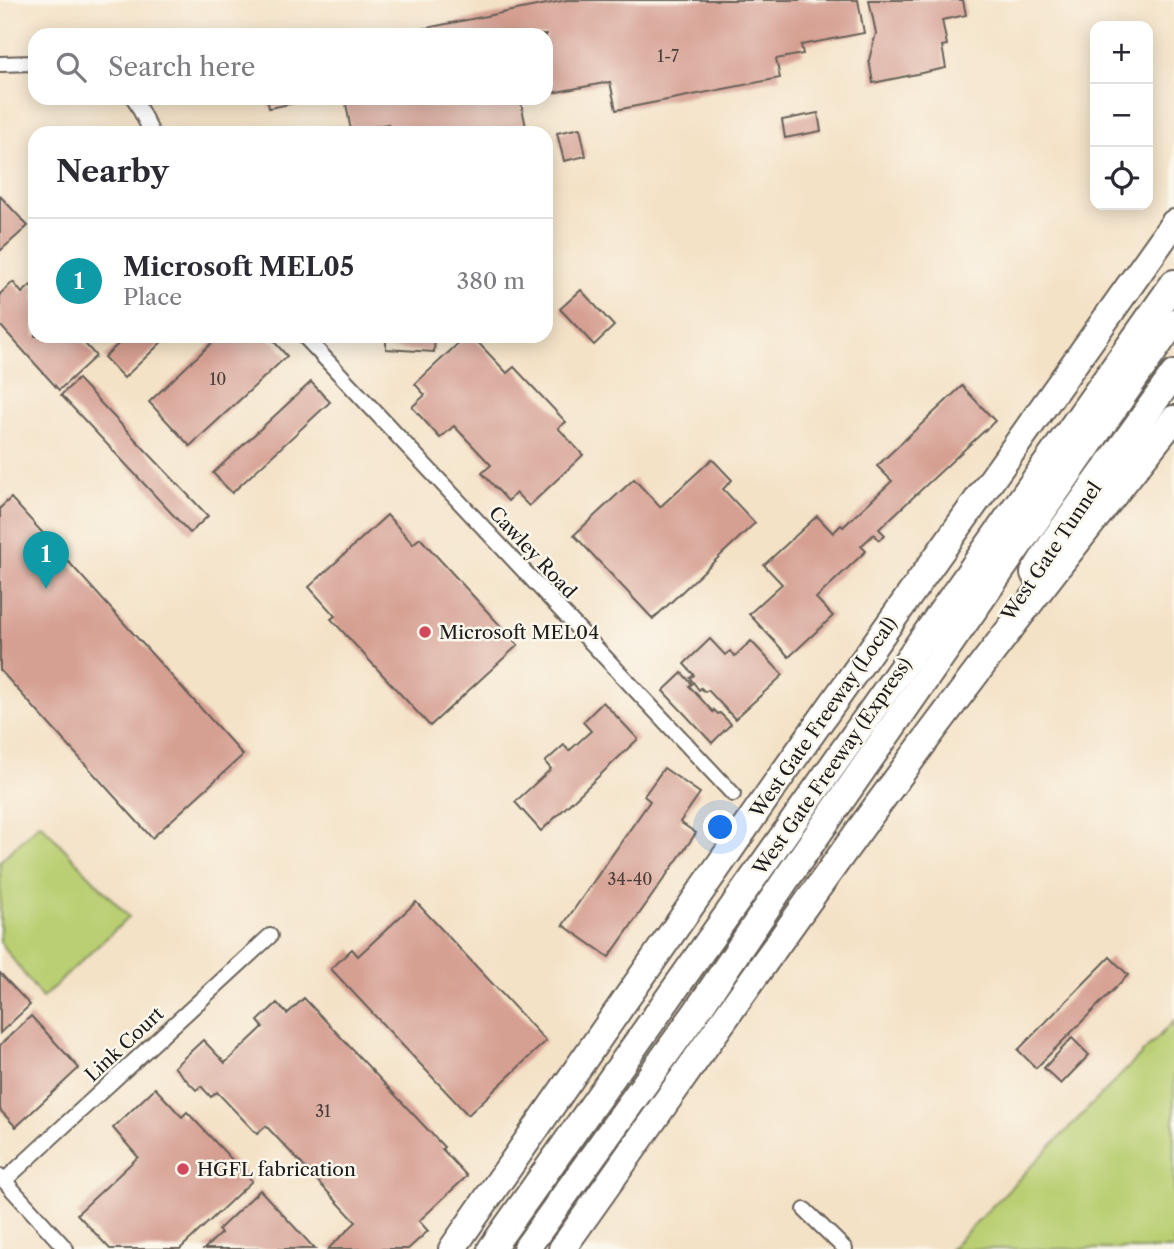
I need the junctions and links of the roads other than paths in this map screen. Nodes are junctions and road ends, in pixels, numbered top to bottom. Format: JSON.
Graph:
{"nodes":[{"id":1,"x":28,"y":63,"type":"edge"},
{"id":2,"x":0,"y":64,"type":"edge"},
{"id":3,"x":138,"y":105,"type":"edge"},
{"id":4,"x":148,"y":126,"type":"edge"},
{"id":5,"x":1174,"y":223,"type":"edge"},
{"id":6,"x":1174,"y":283,"type":"edge"},
{"id":7,"x":1174,"y":322,"type":"edge"},
{"id":8,"x":311,"y":343,"type":"edge"},
{"id":9,"x":1174,"y":374,"type":"edge"},
{"id":10,"x":1174,"y":419,"type":"edge"},
{"id":11,"x":933,"y":732,"type":"junction"},
{"id":12,"x":733,"y":794,"type":"dead end"},
{"id":13,"x":270,"y":936,"type":"dead end"},
{"id":14,"x":2,"y":1179,"type":"edge"},
{"id":15,"x":805,"y":1210,"type":"dead end"},
{"id":16,"x":66,"y":1249,"type":"edge"},
{"id":17,"x":453,"y":1249,"type":"edge"},
{"id":18,"x":491,"y":1249,"type":"edge"},
{"id":19,"x":526,"y":1249,"type":"edge"},
{"id":20,"x":562,"y":1249,"type":"edge"},
{"id":21,"x":845,"y":1249,"type":"edge"}],
"edges":[{"from":1,"to":2,"type":"street"},
{"from":3,"to":4,"type":"street"},
{"from":5,"to":17,"type":"highway","name":"West Gate Freeway (Local)"},
{"from":6,"to":18,"type":"highway","name":"West Gate Freeway (Express)"},
{"from":7,"to":19,"type":"highway","name":"West Gate Freeway (Express)"},
{"from":8,"to":12,"type":"street","name":"Cawley Road"},
{"from":9,"to":11,"type":"highway","name":"West Gate Tunnel"},
{"from":10,"to":11,"type":"highway"},
{"from":11,"to":20,"type":"highway"},
{"from":13,"to":14,"type":"street","name":"Link Court"},
{"from":14,"to":16,"type":"street"},
{"from":15,"to":21,"type":"street"}]}
